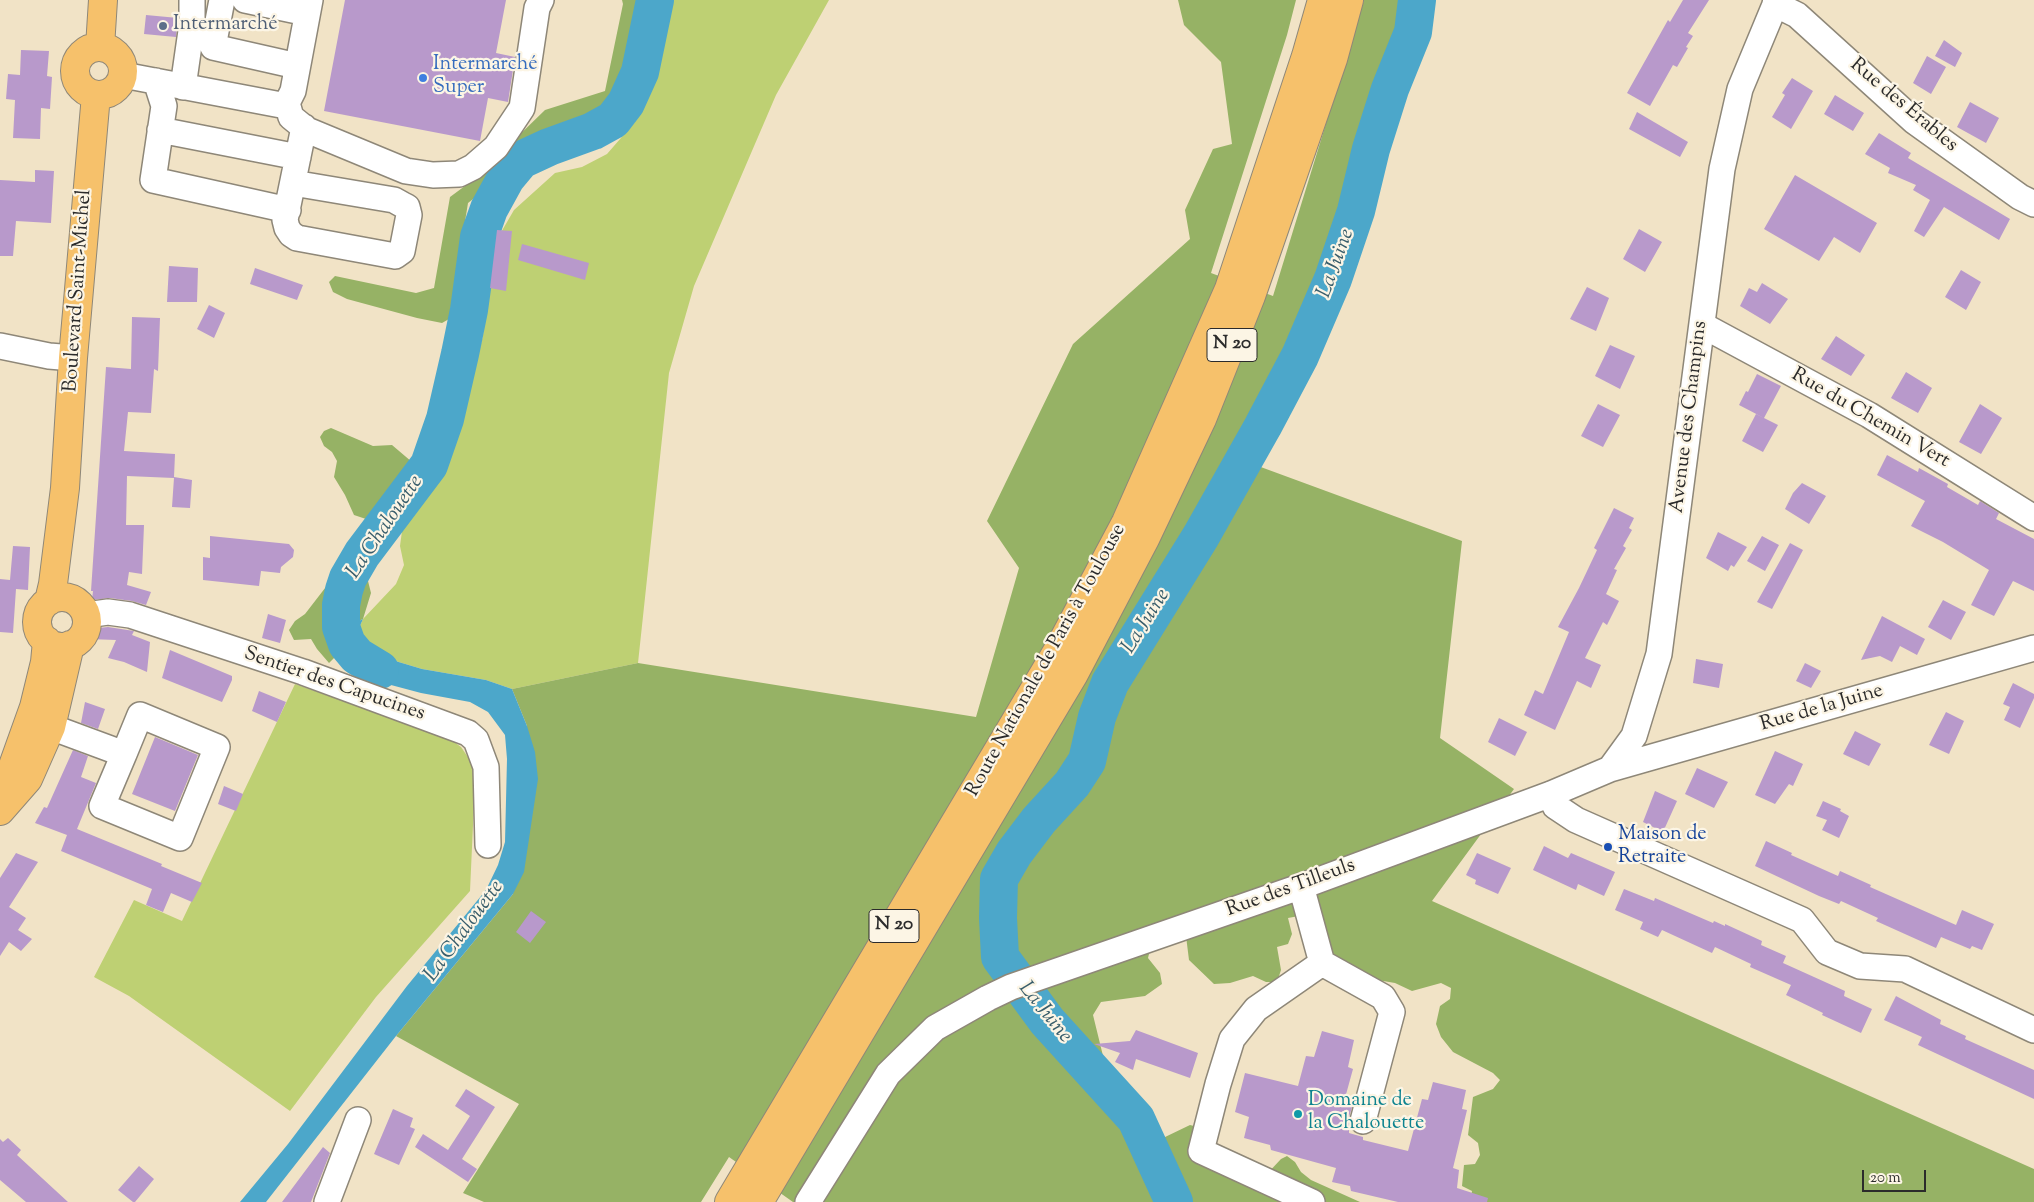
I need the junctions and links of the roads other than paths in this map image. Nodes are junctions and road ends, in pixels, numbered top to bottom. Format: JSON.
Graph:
{"nodes":[{"id":1,"x":103,"y":0,"type":"edge"},
{"id":2,"x":192,"y":0,"type":"edge"},
{"id":3,"x":222,"y":0,"type":"edge"},
{"id":4,"x":245,"y":0,"type":"edge"},
{"id":5,"x":541,"y":0,"type":"edge"},
{"id":6,"x":1322,"y":0,"type":"edge"},
{"id":7,"x":1349,"y":0,"type":"edge"},
{"id":8,"x":1776,"y":2,"type":"edge"},
{"id":9,"x":308,"y":7,"type":"edge"},
{"id":10,"x":100,"y":47,"type":"junction"},
{"id":11,"x":297,"y":66,"type":"junction"},
{"id":12,"x":123,"y":75,"type":"junction"},
{"id":13,"x":156,"y":82,"type":"junction"},
{"id":14,"x":183,"y":87,"type":"junction"},
{"id":15,"x":96,"y":95,"type":"junction"},
{"id":16,"x":287,"y":103,"type":"junction"},
{"id":17,"x":304,"y":127,"type":"junction"},
{"id":18,"x":160,"y":130,"type":"junction"},
{"id":19,"x":298,"y":157,"type":"junction"},
{"id":20,"x":293,"y":183,"type":"junction"},
{"id":21,"x":2034,"y":204,"type":"edge"},
{"id":22,"x":288,"y":210,"type":"junction"},
{"id":23,"x":1702,"y":325,"type":"junction"},
{"id":24,"x":0,"y":346,"type":"edge"},
{"id":25,"x":73,"y":358,"type":"junction"},
{"id":26,"x":2034,"y":518,"type":"edge"},
{"id":27,"x":70,"y":605,"type":"junction"},
{"id":28,"x":58,"y":643,"type":"junction"},
{"id":29,"x":2034,"y":648,"type":"edge"},
{"id":30,"x":43,"y":717,"type":"junction"},
{"id":31,"x":124,"y":754,"type":"junction"},
{"id":32,"x":1610,"y":769,"type":"junction"},
{"id":33,"x":1552,"y":794,"type":"junction"},
{"id":34,"x":0,"y":803,"type":"edge"},
{"id":35,"x":0,"y":811,"type":"edge"},
{"id":36,"x":488,"y":845,"type":"dead end"},
{"id":37,"x":1301,"y":886,"type":"junction"},
{"id":38,"x":1322,"y":963,"type":"junction"},
{"id":39,"x":2034,"y":1030,"type":"edge"},
{"id":40,"x":358,"y":1120,"type":"dead end"},
{"id":41,"x":1363,"y":1121,"type":"dead end"},
{"id":42,"x":327,"y":1202,"type":"edge"},
{"id":43,"x":730,"y":1202,"type":"edge"},
{"id":44,"x":759,"y":1202,"type":"edge"},
{"id":45,"x":808,"y":1202,"type":"edge"},
{"id":46,"x":1312,"y":1202,"type":"edge"}],
"edges":[{"from":1,"to":10,"type":"main road"},
{"from":2,"to":14,"type":"street"},
{"from":3,"to":11,"type":"street"},
{"from":4,"to":9,"type":"street"},
{"from":5,"to":17,"type":"street"},
{"from":6,"to":43,"type":"main road","name":"Route Nationale de Paris à Toulouse","number":"N 20"},
{"from":7,"to":44,"type":"main road","name":"Route Nationale de Paris à Toulouse","number":"N 20"},
{"from":8,"to":21,"type":"street","name":"Rue des Érables"},
{"from":8,"to":23,"type":"street","name":"Avenue des Champins"},
{"from":9,"to":11,"type":"street"},
{"from":10,"to":12,"type":"main road"},
{"from":10,"to":15,"type":"main road"},
{"from":11,"to":16,"type":"street"},
{"from":12,"to":13,"type":"street"},
{"from":12,"to":15,"type":"main road"},
{"from":13,"to":14,"type":"street"},
{"from":13,"to":18,"type":"street"},
{"from":14,"to":16,"type":"street"},
{"from":15,"to":25,"type":"main road","name":"Boulevard Saint-Michel"},
{"from":16,"to":17,"type":"street"},
{"from":17,"to":19,"type":"street"},
{"from":18,"to":19,"type":"street"},
{"from":18,"to":22,"type":"street"},
{"from":19,"to":20,"type":"street"},
{"from":20,"to":22,"type":"street"},
{"from":20,"to":22,"type":"street"},
{"from":23,"to":26,"type":"street","name":"Rue du Chemin Vert"},
{"from":23,"to":32,"type":"street","name":"Avenue des Champins"},
{"from":24,"to":25,"type":"street"},
{"from":25,"to":27,"type":"main road","name":"Boulevard Saint-Michel"},
{"from":27,"to":28,"type":"main road"},
{"from":27,"to":28,"type":"main road"},
{"from":27,"to":36,"type":"street","name":"Sentier des Capucines"},
{"from":28,"to":30,"type":"main road"},
{"from":29,"to":32,"type":"street","name":"Rue de la Juine"},
{"from":30,"to":31,"type":"street"},
{"from":30,"to":34,"type":"main road"},
{"from":30,"to":35,"type":"main road"},
{"from":31,"to":31,"type":"street"},
{"from":32,"to":33,"type":"street"},
{"from":33,"to":37,"type":"street","name":"Rue des Tilleuls"},
{"from":33,"to":39,"type":"street"},
{"from":37,"to":38,"type":"street"},
{"from":37,"to":45,"type":"street","name":"Rue des Tilleuls"},
{"from":38,"to":41,"type":"street"},
{"from":38,"to":46,"type":"street"},
{"from":40,"to":42,"type":"street"}]}
